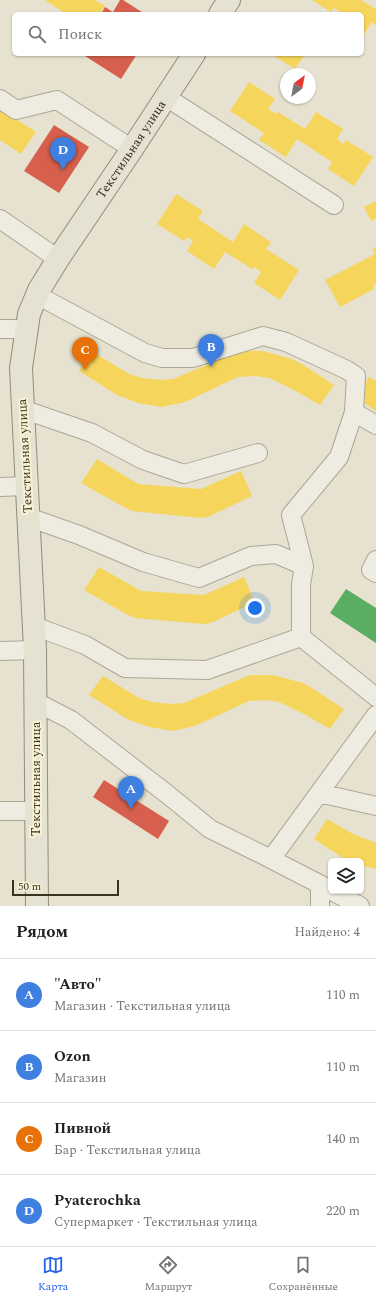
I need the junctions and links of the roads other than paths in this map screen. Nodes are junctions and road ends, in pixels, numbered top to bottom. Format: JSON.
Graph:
{"nodes":[{"id":1,"x":229,"y":0,"type":"edge"},
{"id":2,"x":221,"y":12,"type":"edge"},
{"id":3,"x":193,"y":56,"type":"edge"},
{"id":4,"x":166,"y":97,"type":"junction"},
{"id":5,"x":0,"y":99,"type":"edge"},
{"id":6,"x":132,"y":149,"type":"junction"},
{"id":7,"x":334,"y":205,"type":"dead end"},
{"id":8,"x":0,"y":219,"type":"edge"},
{"id":9,"x":58,"y":259,"type":"junction"},
{"id":10,"x":37,"y":295,"type":"junction"},
{"id":11,"x":0,"y":328,"type":"edge"},
{"id":12,"x":27,"y":329,"type":"junction"},
{"id":13,"x":22,"y":409,"type":"junction"},
{"id":14,"x":354,"y":412,"type":"junction"},
{"id":15,"x":376,"y":425,"type":"edge"},
{"id":16,"x":258,"y":453,"type":"dead end"},
{"id":17,"x":27,"y":486,"type":"junction"},
{"id":18,"x":0,"y":487,"type":"edge"},
{"id":19,"x":28,"y":517,"type":"junction"},
{"id":20,"x":376,"y":560,"type":"edge"},
{"id":21,"x":304,"y":566,"type":"junction"},
{"id":22,"x":376,"y":573,"type":"edge"},
{"id":23,"x":34,"y":626,"type":"junction"},
{"id":24,"x":301,"y":637,"type":"junction"},
{"id":25,"x":35,"y":650,"type":"junction"},
{"id":26,"x":0,"y":651,"type":"edge"},
{"id":27,"x":376,"y":697,"type":"edge"},
{"id":28,"x":36,"y":702,"type":"junction"},
{"id":29,"x":376,"y":715,"type":"edge"},
{"id":30,"x":319,"y":793,"type":"junction"},
{"id":31,"x":376,"y":806,"type":"edge"},
{"id":32,"x":35,"y":810,"type":"junction"},
{"id":33,"x":0,"y":811,"type":"edge"},
{"id":34,"x":271,"y":859,"type":"junction"},
{"id":35,"x":328,"y":889,"type":"edge"},
{"id":36,"x":337,"y":894,"type":"edge"},
{"id":37,"x":37,"y":906,"type":"edge"},
{"id":38,"x":320,"y":906,"type":"edge"},
{"id":39,"x":360,"y":906,"type":"edge"}],
"edges":[{"from":1,"to":2,"type":"main road"},
{"from":3,"to":4,"type":"main road","name":"Текстильная улица"},
{"from":4,"to":6,"type":"main road","name":"Текстильная улица"},
{"from":4,"to":7,"type":"street"},
{"from":5,"to":6,"type":"street"},
{"from":6,"to":9,"type":"main road","name":"Текстильная улица"},
{"from":8,"to":9,"type":"street"},
{"from":9,"to":10,"type":"main road","name":"Текстильная улица"},
{"from":10,"to":12,"type":"main road","name":"Текстильная улица"},
{"from":10,"to":14,"type":"street"},
{"from":11,"to":12,"type":"street"},
{"from":12,"to":13,"type":"main road","name":"Текстильная улица"},
{"from":13,"to":16,"type":"street"},
{"from":13,"to":17,"type":"main road","name":"Текстильная улица"},
{"from":14,"to":15,"type":"street"},
{"from":14,"to":21,"type":"street"},
{"from":17,"to":18,"type":"street"},
{"from":17,"to":19,"type":"main road","name":"Текстильная улица"},
{"from":19,"to":21,"type":"street"},
{"from":19,"to":23,"type":"main road","name":"Текстильная улица"},
{"from":20,"to":22,"type":"street"},
{"from":21,"to":24,"type":"street"},
{"from":23,"to":24,"type":"street"},
{"from":23,"to":25,"type":"main road","name":"Текстильная улица"},
{"from":24,"to":27,"type":"street"},
{"from":25,"to":26,"type":"street"},
{"from":25,"to":28,"type":"main road","name":"Текстильная улица"},
{"from":28,"to":32,"type":"main road","name":"Текстильная улица"},
{"from":28,"to":34,"type":"street"},
{"from":29,"to":30,"type":"street"},
{"from":30,"to":31,"type":"street"},
{"from":30,"to":34,"type":"street"},
{"from":32,"to":33,"type":"street"},
{"from":32,"to":37,"type":"main road","name":"Текстильная улица"},
{"from":34,"to":35,"type":"street"},
{"from":35,"to":38,"type":"street"},
{"from":36,"to":39,"type":"street"}]}
